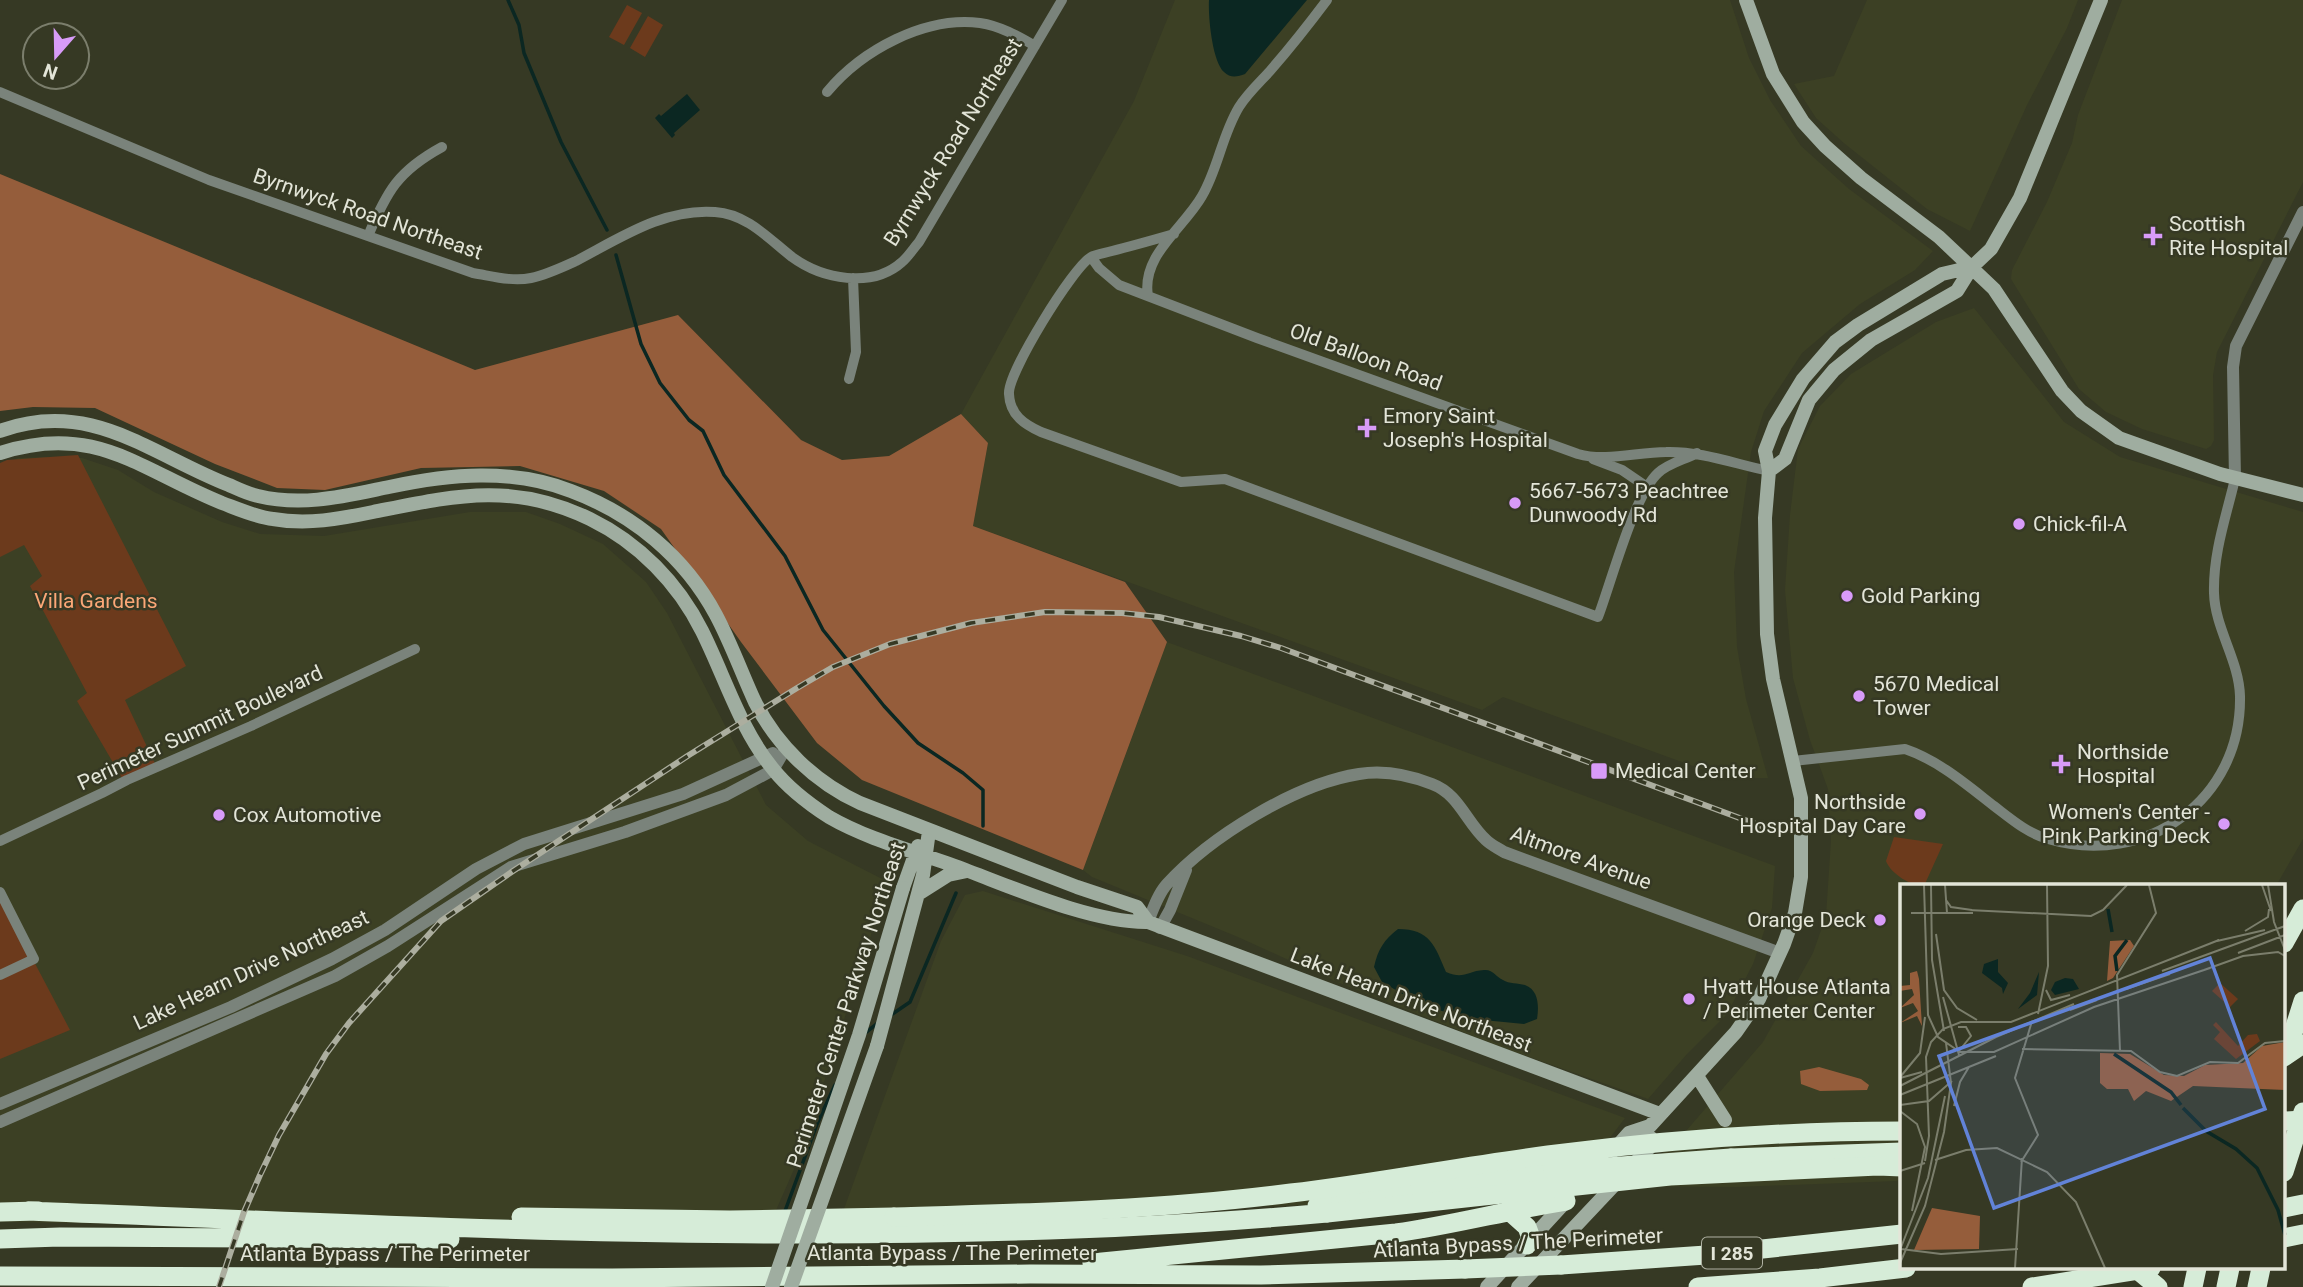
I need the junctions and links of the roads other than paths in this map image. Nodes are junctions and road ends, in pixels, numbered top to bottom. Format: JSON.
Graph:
{"nodes":[{"id":1,"x":1062,"y":0,"type":"edge"},
{"id":2,"x":1327,"y":0,"type":"edge"},
{"id":3,"x":1746,"y":0,"type":"edge"},
{"id":4,"x":2101,"y":0,"type":"edge"},
{"id":5,"x":1035,"y":46,"type":"junction"},
{"id":6,"x":0,"y":92,"type":"edge"},
{"id":7,"x":827,"y":92,"type":"dead end"},
{"id":8,"x":442,"y":147,"type":"dead end"},
{"id":9,"x":2303,"y":212,"type":"edge"},
{"id":10,"x":1174,"y":234,"type":"junction"},
{"id":11,"x":368,"y":236,"type":"junction"},
{"id":12,"x":1091,"y":257,"type":"junction"},
{"id":13,"x":1972,"y":267,"type":"junction"},
{"id":14,"x":853,"y":278,"type":"junction"},
{"id":15,"x":1148,"y":296,"type":"junction"},
{"id":16,"x":849,"y":379,"type":"dead end"},
{"id":17,"x":0,"y":430,"type":"edge"},
{"id":18,"x":0,"y":453,"type":"edge"},
{"id":19,"x":1697,"y":453,"type":"junction"},
{"id":20,"x":1584,"y":456,"type":"junction"},
{"id":21,"x":1769,"y":471,"type":"junction"},
{"id":22,"x":2235,"y":479,"type":"junction"},
{"id":23,"x":1647,"y":487,"type":"junction"},
{"id":24,"x":2303,"y":495,"type":"edge"},
{"id":25,"x":415,"y":649,"type":"dead end"},
{"id":26,"x":786,"y":748,"type":"junction"},
{"id":27,"x":764,"y":757,"type":"junction"},
{"id":28,"x":1793,"y":761,"type":"junction"},
{"id":29,"x":773,"y":769,"type":"junction"},
{"id":30,"x":929,"y":831,"type":"junction"},
{"id":31,"x":0,"y":841,"type":"edge"},
{"id":32,"x":921,"y":854,"type":"junction"},
{"id":33,"x":968,"y":871,"type":"junction"},
{"id":34,"x":0,"y":892,"type":"edge"},
{"id":35,"x":918,"y":894,"type":"junction"},
{"id":36,"x":2303,"y":909,"type":"edge"},
{"id":37,"x":1154,"y":925,"type":"junction"},
{"id":38,"x":2286,"y":943,"type":"edge"},
{"id":39,"x":1757,"y":944,"type":"junction"},
{"id":40,"x":1780,"y":953,"type":"junction"},
{"id":41,"x":1773,"y":968,"type":"junction"},
{"id":42,"x":0,"y":975,"type":"edge"},
{"id":43,"x":2303,"y":1001,"type":"edge"},
{"id":44,"x":2303,"y":1012,"type":"edge"},
{"id":45,"x":2303,"y":1044,"type":"edge"},
{"id":46,"x":2286,"y":1055,"type":"edge"},
{"id":47,"x":2286,"y":1055,"type":"edge"},
{"id":48,"x":2286,"y":1057,"type":"edge"},
{"id":49,"x":1697,"y":1076,"type":"junction"},
{"id":50,"x":0,"y":1104,"type":"edge"},
{"id":51,"x":2303,"y":1112,"type":"edge"},
{"id":52,"x":1660,"y":1114,"type":"junction"},
{"id":53,"x":1725,"y":1120,"type":"dead end"},
{"id":54,"x":0,"y":1122,"type":"edge"},
{"id":55,"x":1650,"y":1126,"type":"junction"},
{"id":56,"x":1900,"y":1131,"type":"edge"},
{"id":57,"x":1900,"y":1152,"type":"edge"},
{"id":58,"x":1900,"y":1167,"type":"edge"},
{"id":59,"x":2292,"y":1171,"type":"edge"},
{"id":60,"x":1566,"y":1201,"type":"junction"},
{"id":61,"x":1508,"y":1210,"type":"junction"},
{"id":62,"x":28,"y":1211,"type":"junction"},
{"id":63,"x":0,"y":1212,"type":"edge"},
{"id":64,"x":1079,"y":1228,"type":"junction"},
{"id":65,"x":608,"y":1233,"type":"junction"},
{"id":66,"x":1900,"y":1234,"type":"edge"},
{"id":67,"x":0,"y":1239,"type":"edge"},
{"id":68,"x":1527,"y":1245,"type":"junction"},
{"id":69,"x":1900,"y":1269,"type":"edge"},
{"id":70,"x":2141,"y":1272,"type":"edge"},
{"id":71,"x":1030,"y":1274,"type":"junction"},
{"id":72,"x":0,"y":1276,"type":"edge"},
{"id":73,"x":772,"y":1287,"type":"edge"},
{"id":74,"x":791,"y":1287,"type":"edge"},
{"id":75,"x":1488,"y":1287,"type":"edge"},
{"id":76,"x":1518,"y":1287,"type":"edge"},
{"id":77,"x":1698,"y":1287,"type":"edge"},
{"id":78,"x":2032,"y":1287,"type":"edge"},
{"id":79,"x":2087,"y":1287,"type":"edge"},
{"id":80,"x":2158,"y":1287,"type":"edge"}],
"edges":[{"from":1,"to":5,"type":"street","name":"Byrnwyck Road Northeast"},
{"from":2,"to":10,"type":"street"},
{"from":3,"to":13,"type":"main road"},
{"from":4,"to":13,"type":"main road"},
{"from":5,"to":7,"type":"street"},
{"from":5,"to":14,"type":"street","name":"Byrnwyck Road Northeast"},
{"from":6,"to":11,"type":"street","name":"Byrnwyck Road Northeast"},
{"from":8,"to":11,"type":"street"},
{"from":9,"to":22,"type":"street"},
{"from":10,"to":12,"type":"street"},
{"from":10,"to":15,"type":"street"},
{"from":11,"to":14,"type":"street","name":"Byrnwyck Road Northeast"},
{"from":12,"to":15,"type":"street","name":"Old Balloon Road"},
{"from":12,"to":23,"type":"street"},
{"from":13,"to":21,"type":"main road"},
{"from":13,"to":21,"type":"main road"},
{"from":13,"to":22,"type":"main road"},
{"from":14,"to":16,"type":"street"},
{"from":15,"to":20,"type":"street","name":"Old Balloon Road"},
{"from":17,"to":26,"type":"main road","name":"Lake Hearn Drive Northeast"},
{"from":18,"to":27,"type":"main road","name":"Lake Hearn Drive Northeast"},
{"from":19,"to":20,"type":"street","name":"Old Balloon Road"},
{"from":19,"to":21,"type":"street","name":"Old Balloon Road"},
{"from":19,"to":23,"type":"street"},
{"from":20,"to":23,"type":"street"},
{"from":21,"to":28,"type":"main road"},
{"from":22,"to":24,"type":"main road"},
{"from":22,"to":28,"type":"street"},
{"from":25,"to":31,"type":"street","name":"Perimeter Summit Boulevard"},
{"from":26,"to":27,"type":"street","name":"Lake Hearn Drive Northeast"},
{"from":26,"to":29,"type":"street","name":"Lake Hearn Drive Northeast"},
{"from":26,"to":30,"type":"main road","name":"Lake Hearn Drive Northeast"},
{"from":27,"to":29,"type":"main road","name":"Lake Hearn Drive Northeast"},
{"from":27,"to":50,"type":"street","name":"Lake Hearn Drive Northeast"},
{"from":28,"to":40,"type":"main road"},
{"from":29,"to":32,"type":"main road","name":"Lake Hearn Drive Northeast"},
{"from":29,"to":54,"type":"street","name":"Lake Hearn Drive Northeast"},
{"from":30,"to":32,"type":"main road","name":"Perimeter Center Parkway Northeast"},
{"from":30,"to":37,"type":"main road","name":"Lake Hearn Drive Northeast"},
{"from":32,"to":33,"type":"main road","name":"Lake Hearn Drive Northeast"},
{"from":32,"to":35,"type":"main road","name":"Perimeter Center Parkway Northeast"},
{"from":32,"to":73,"type":"main road","name":"Perimeter Center Parkway Northeast","bridge":true},
{"from":33,"to":35,"type":"main road"},
{"from":33,"to":37,"type":"main road","name":"Lake Hearn Drive Northeast"},
{"from":34,"to":42,"type":"street"},
{"from":35,"to":74,"type":"main road","name":"Perimeter Center Parkway Northeast","bridge":true},
{"from":36,"to":38,"type":"highway"},
{"from":37,"to":39,"type":"street","name":"Altmore Avenue"},
{"from":37,"to":52,"type":"main road","name":"Lake Hearn Drive Northeast"},
{"from":39,"to":40,"type":"street","name":"Altmore Avenue"},
{"from":39,"to":41,"type":"street"},
{"from":40,"to":41,"type":"main road"},
{"from":41,"to":49,"type":"main road"},
{"from":43,"to":46,"type":"highway"},
{"from":44,"to":47,"type":"highway"},
{"from":45,"to":48,"type":"highway","bridge":true},
{"from":49,"to":52,"type":"main road"},
{"from":49,"to":53,"type":"main road"},
{"from":51,"to":59,"type":"highway"},
{"from":52,"to":55,"type":"main road"},
{"from":55,"to":60,"type":"main road"},
{"from":55,"to":76,"type":"main road"},
{"from":56,"to":62,"type":"highway","bridge":true},
{"from":57,"to":64,"type":"highway","bridge":true},
{"from":58,"to":64,"type":"highway","bridge":true},
{"from":60,"to":61,"type":"highway"},
{"from":60,"to":68,"type":"main road"},
{"from":61,"to":68,"type":"highway"},
{"from":61,"to":71,"type":"highway"},
{"from":62,"to":63,"type":"highway"},
{"from":62,"to":65,"type":"highway"},
{"from":64,"to":65,"type":"highway","bridge":true},
{"from":65,"to":67,"type":"highway"},
{"from":66,"to":71,"type":"highway","name":"Atlanta Bypass / The Perimeter","number":"I 285","bridge":true},
{"from":68,"to":75,"type":"main road"},
{"from":69,"to":77,"type":"highway","number":"I 285"},
{"from":70,"to":78,"type":"highway"},
{"from":70,"to":79,"type":"highway"},
{"from":70,"to":80,"type":"highway","bridge":true},
{"from":71,"to":72,"type":"highway","name":"Atlanta Bypass / The Perimeter","number":"I 285"}]}
